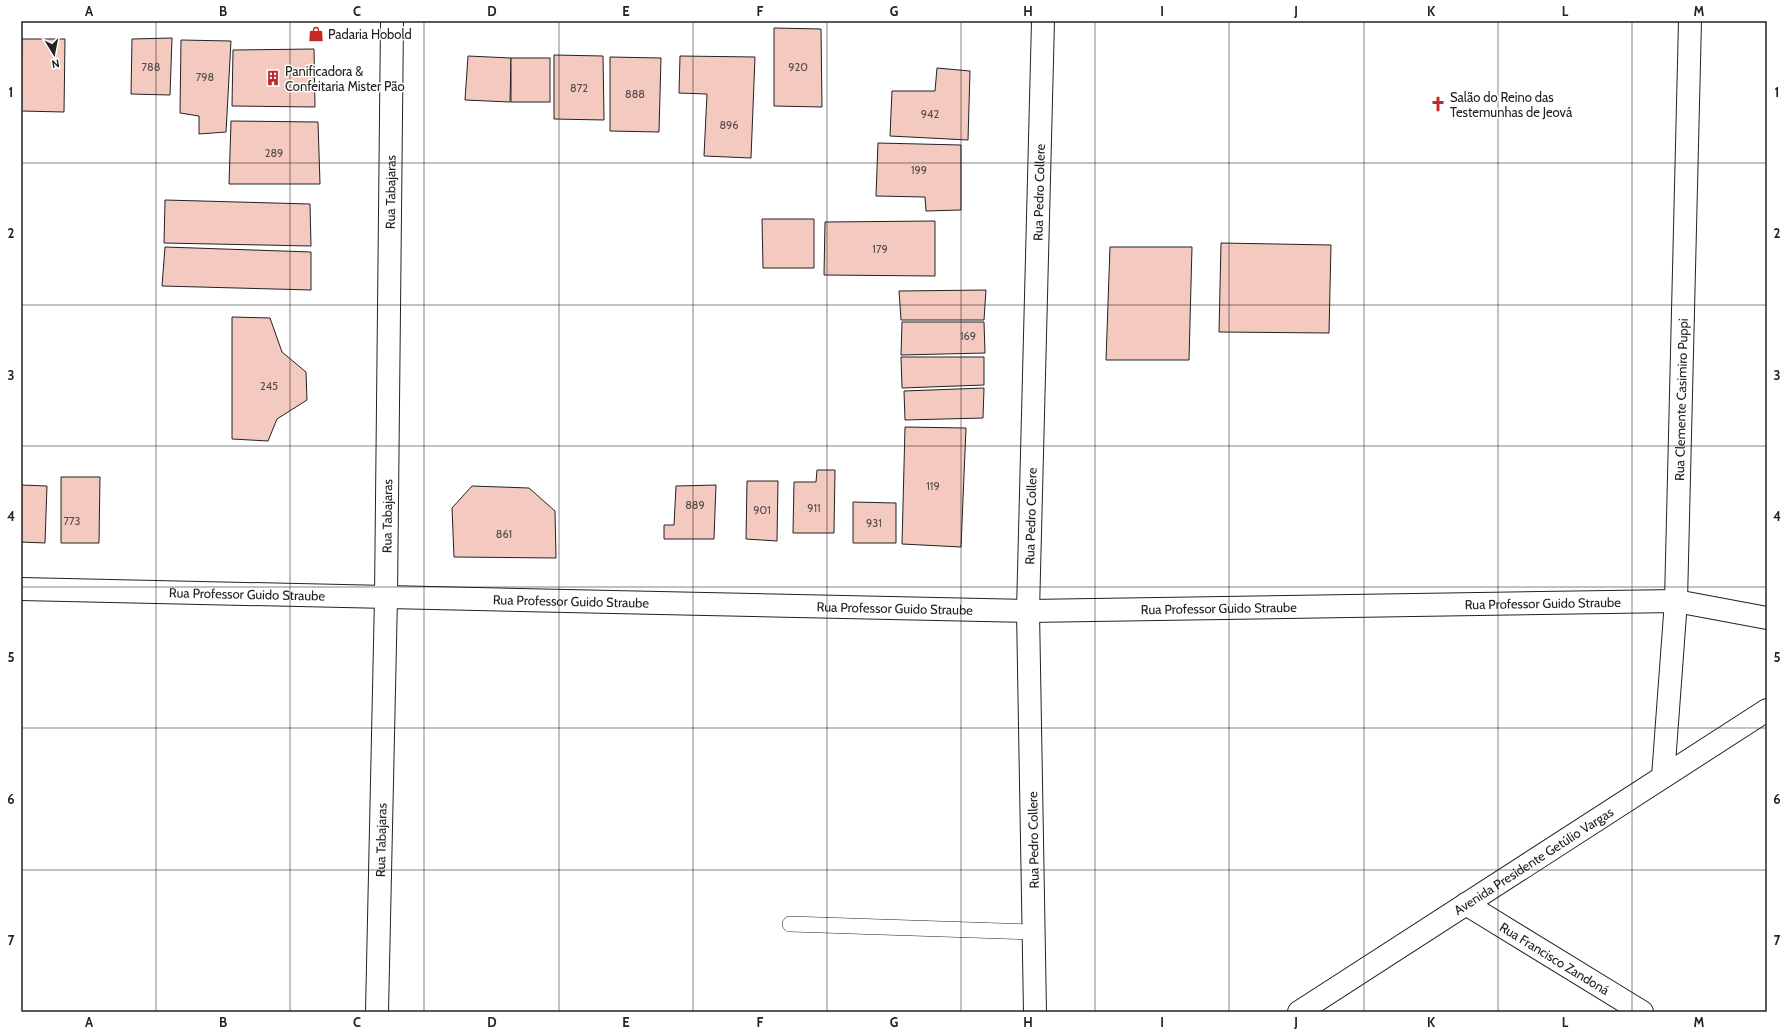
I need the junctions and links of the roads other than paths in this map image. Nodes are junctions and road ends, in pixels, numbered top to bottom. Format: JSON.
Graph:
{"nodes":[{"id":1,"x":392,"y":21,"type":"edge"},
{"id":2,"x":1042,"y":21,"type":"edge"},
{"id":3,"x":1690,"y":21,"type":"edge"},
{"id":4,"x":21,"y":589,"type":"edge"},
{"id":5,"x":386,"y":597,"type":"junction"},
{"id":6,"x":1676,"y":601,"type":"junction"},
{"id":7,"x":1028,"y":611,"type":"junction"},
{"id":8,"x":1767,"y":618,"type":"edge"},
{"id":9,"x":1767,"y":710,"type":"edge"},
{"id":10,"x":1663,"y":777,"type":"junction"},
{"id":11,"x":1466,"y":904,"type":"junction"},
{"id":12,"x":790,"y":924,"type":"dead end"},
{"id":13,"x":1035,"y":932,"type":"junction"},
{"id":14,"x":376,"y":1012,"type":"edge"},
{"id":15,"x":1035,"y":1012,"type":"edge"},
{"id":16,"x":1299,"y":1012,"type":"edge"},
{"id":17,"x":1642,"y":1012,"type":"edge"}],
"edges":[{"from":1,"to":5,"type":"street","name":"Rua Tabajaras"},
{"from":2,"to":7,"type":"street","name":"Rua Pedro Collere"},
{"from":3,"to":6,"type":"street","name":"Rua Clemente Casimiro Puppi"},
{"from":4,"to":5,"type":"street","name":"Rua Professor Guido Straube"},
{"from":5,"to":7,"type":"street","name":"Rua Professor Guido Straube"},
{"from":5,"to":14,"type":"street","name":"Rua Tabajaras"},
{"from":6,"to":7,"type":"street","name":"Rua Professor Guido Straube"},
{"from":6,"to":8,"type":"street","name":"Rua Professor Guido Straube"},
{"from":6,"to":10,"type":"street","name":"Rua Clemente Casimiro Puppi"},
{"from":7,"to":13,"type":"street","name":"Rua Pedro Collere"},
{"from":9,"to":10,"type":"street","name":"Avenida Presidente Getúlio Vargas"},
{"from":10,"to":11,"type":"street","name":"Avenida Presidente Getúlio Vargas"},
{"from":11,"to":16,"type":"street","name":"Avenida Presidente Getúlio Vargas"},
{"from":11,"to":17,"type":"street","name":"Rua Francisco Zandoná"},
{"from":12,"to":13,"type":"lane"},
{"from":13,"to":15,"type":"street","name":"Rua Pedro Collere"}]}
